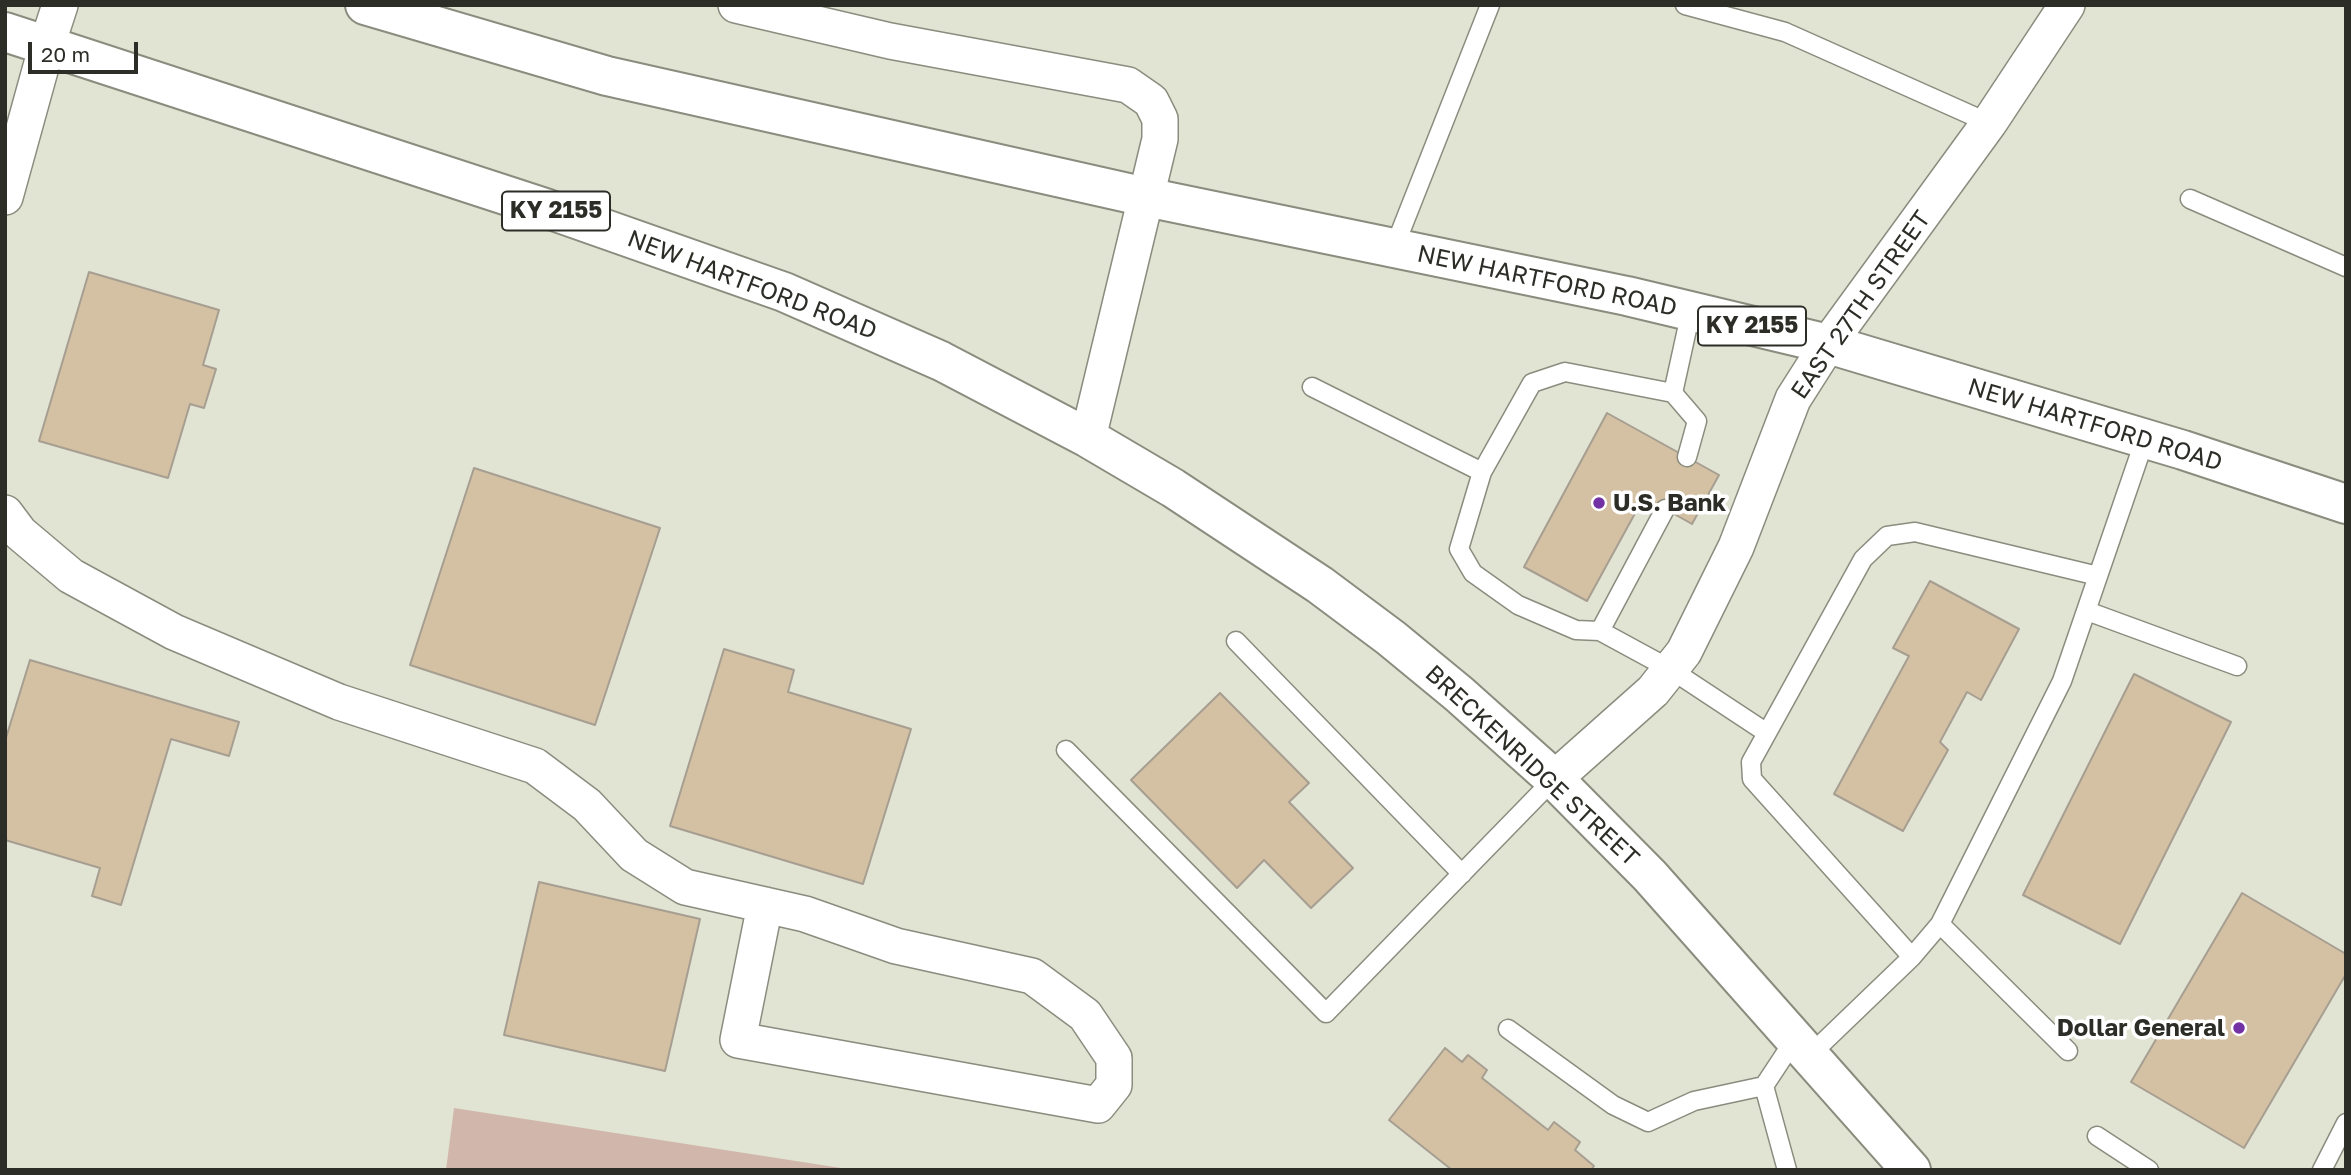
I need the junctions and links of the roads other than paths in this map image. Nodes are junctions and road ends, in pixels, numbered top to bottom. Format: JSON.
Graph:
{"nodes":[{"id":1,"x":60,"y":5,"type":"edge"},
{"id":2,"x":365,"y":5,"type":"edge"},
{"id":3,"x":736,"y":5,"type":"edge"},
{"id":4,"x":1490,"y":5,"type":"edge"},
{"id":5,"x":1685,"y":5,"type":"edge"},
{"id":6,"x":2067,"y":5,"type":"edge"},
{"id":7,"x":780,"y":10,"type":"edge"},
{"id":8,"x":5,"y":32,"type":"edge"},
{"id":9,"x":47,"y":46,"type":"junction"},
{"id":10,"x":1989,"y":123,"type":"junction"},
{"id":11,"x":5,"y":197,"type":"edge"},
{"id":12,"x":1146,"y":198,"type":"junction"},
{"id":13,"x":2189,"y":198,"type":"dead end"},
{"id":14,"x":1394,"y":248,"type":"junction"},
{"id":15,"x":2346,"y":267,"type":"edge"},
{"id":16,"x":1690,"y":311,"type":"junction"},
{"id":17,"x":1828,"y":344,"type":"junction"},
{"id":18,"x":1312,"y":387,"type":"dead end"},
{"id":19,"x":1673,"y":393,"type":"junction"},
{"id":20,"x":1088,"y":438,"type":"junction"},
{"id":21,"x":2145,"y":439,"type":"junction"},
{"id":22,"x":1687,"y":457,"type":"dead end"},
{"id":23,"x":1482,"y":472,"type":"junction"},
{"id":24,"x":2346,"y":504,"type":"edge"},
{"id":25,"x":1665,"y":509,"type":"dead end"},
{"id":26,"x":5,"y":513,"type":"edge"},
{"id":27,"x":2098,"y":576,"type":"junction"},
{"id":28,"x":2087,"y":611,"type":"junction"},
{"id":29,"x":1600,"y":631,"type":"junction"},
{"id":30,"x":1236,"y":641,"type":"dead end"},
{"id":31,"x":2237,"y":666,"type":"dead end"},
{"id":32,"x":1670,"y":669,"type":"junction"},
{"id":33,"x":1767,"y":733,"type":"junction"},
{"id":34,"x":1066,"y":750,"type":"dead end"},
{"id":35,"x":1554,"y":779,"type":"junction"},
{"id":36,"x":1462,"y":874,"type":"junction"},
{"id":37,"x":765,"y":905,"type":"junction"},
{"id":38,"x":1940,"y":924,"type":"junction"},
{"id":39,"x":1912,"y":957,"type":"junction"},
{"id":40,"x":1508,"y":1029,"type":"dead end"},
{"id":41,"x":1802,"y":1048,"type":"junction"},
{"id":42,"x":2068,"y":1051,"type":"dead end"},
{"id":43,"x":1764,"y":1086,"type":"junction"},
{"id":44,"x":2346,"y":1123,"type":"edge"},
{"id":45,"x":2097,"y":1136,"type":"dead end"},
{"id":46,"x":1787,"y":1170,"type":"edge"},
{"id":47,"x":1911,"y":1170,"type":"edge"},
{"id":48,"x":2149,"y":1170,"type":"edge"},
{"id":49,"x":2322,"y":1170,"type":"edge"}],
"edges":[{"from":1,"to":9,"type":"street"},
{"from":2,"to":12,"type":"main road","name":"NEW HARTFORD ROAD","number":"KY 2155"},
{"from":3,"to":7,"type":"street"},
{"from":4,"to":14,"type":"lane"},
{"from":5,"to":10,"type":"lane"},
{"from":6,"to":10,"type":"street","name":"EAST 27TH STREET"},
{"from":7,"to":12,"type":"street"},
{"from":8,"to":9,"type":"main road","name":"NEW HARTFORD ROAD","number":"KY 2155"},
{"from":9,"to":11,"type":"street"},
{"from":9,"to":20,"type":"main road","name":"NEW HARTFORD ROAD","number":"KY 2155"},
{"from":10,"to":17,"type":"street","name":"EAST 27TH STREET"},
{"from":12,"to":14,"type":"main road","name":"NEW HARTFORD ROAD","number":"KY 2155"},
{"from":12,"to":20,"type":"street"},
{"from":13,"to":15,"type":"lane"},
{"from":14,"to":16,"type":"main road","name":"NEW HARTFORD ROAD","number":"KY 2155"},
{"from":16,"to":17,"type":"main road","name":"NEW HARTFORD ROAD","number":"KY 2155"},
{"from":16,"to":19,"type":"lane"},
{"from":17,"to":21,"type":"main road","name":"NEW HARTFORD ROAD","number":"KY 2155"},
{"from":17,"to":32,"type":"street","name":"EAST 27TH STREET"},
{"from":18,"to":23,"type":"lane"},
{"from":19,"to":22,"type":"lane"},
{"from":19,"to":23,"type":"lane"},
{"from":20,"to":35,"type":"main road","name":"BRECKENRIDGE STREET","number":"KY 2155"},
{"from":21,"to":24,"type":"main road","name":"NEW HARTFORD ROAD","number":"KY 2155"},
{"from":21,"to":27,"type":"lane"},
{"from":23,"to":29,"type":"lane"},
{"from":25,"to":29,"type":"lane"},
{"from":26,"to":37,"type":"street"},
{"from":27,"to":28,"type":"lane"},
{"from":27,"to":33,"type":"lane"},
{"from":28,"to":31,"type":"lane"},
{"from":28,"to":38,"type":"lane"},
{"from":29,"to":32,"type":"lane"},
{"from":30,"to":36,"type":"lane"},
{"from":32,"to":33,"type":"lane"},
{"from":32,"to":35,"type":"street","name":"EAST 27TH STREET"},
{"from":33,"to":39,"type":"lane"},
{"from":34,"to":36,"type":"lane"},
{"from":35,"to":36,"type":"lane"},
{"from":35,"to":41,"type":"main road","name":"BRECKENRIDGE STREET","number":"KY 2155"},
{"from":37,"to":37,"type":"street"},
{"from":38,"to":39,"type":"lane"},
{"from":38,"to":42,"type":"lane"},
{"from":39,"to":41,"type":"lane"},
{"from":40,"to":43,"type":"lane"},
{"from":41,"to":43,"type":"lane"},
{"from":41,"to":47,"type":"main road","name":"BRECKENRIDGE STREET","number":"KY 2155"},
{"from":43,"to":46,"type":"lane"},
{"from":44,"to":49,"type":"lane"},
{"from":45,"to":48,"type":"lane"}]}
